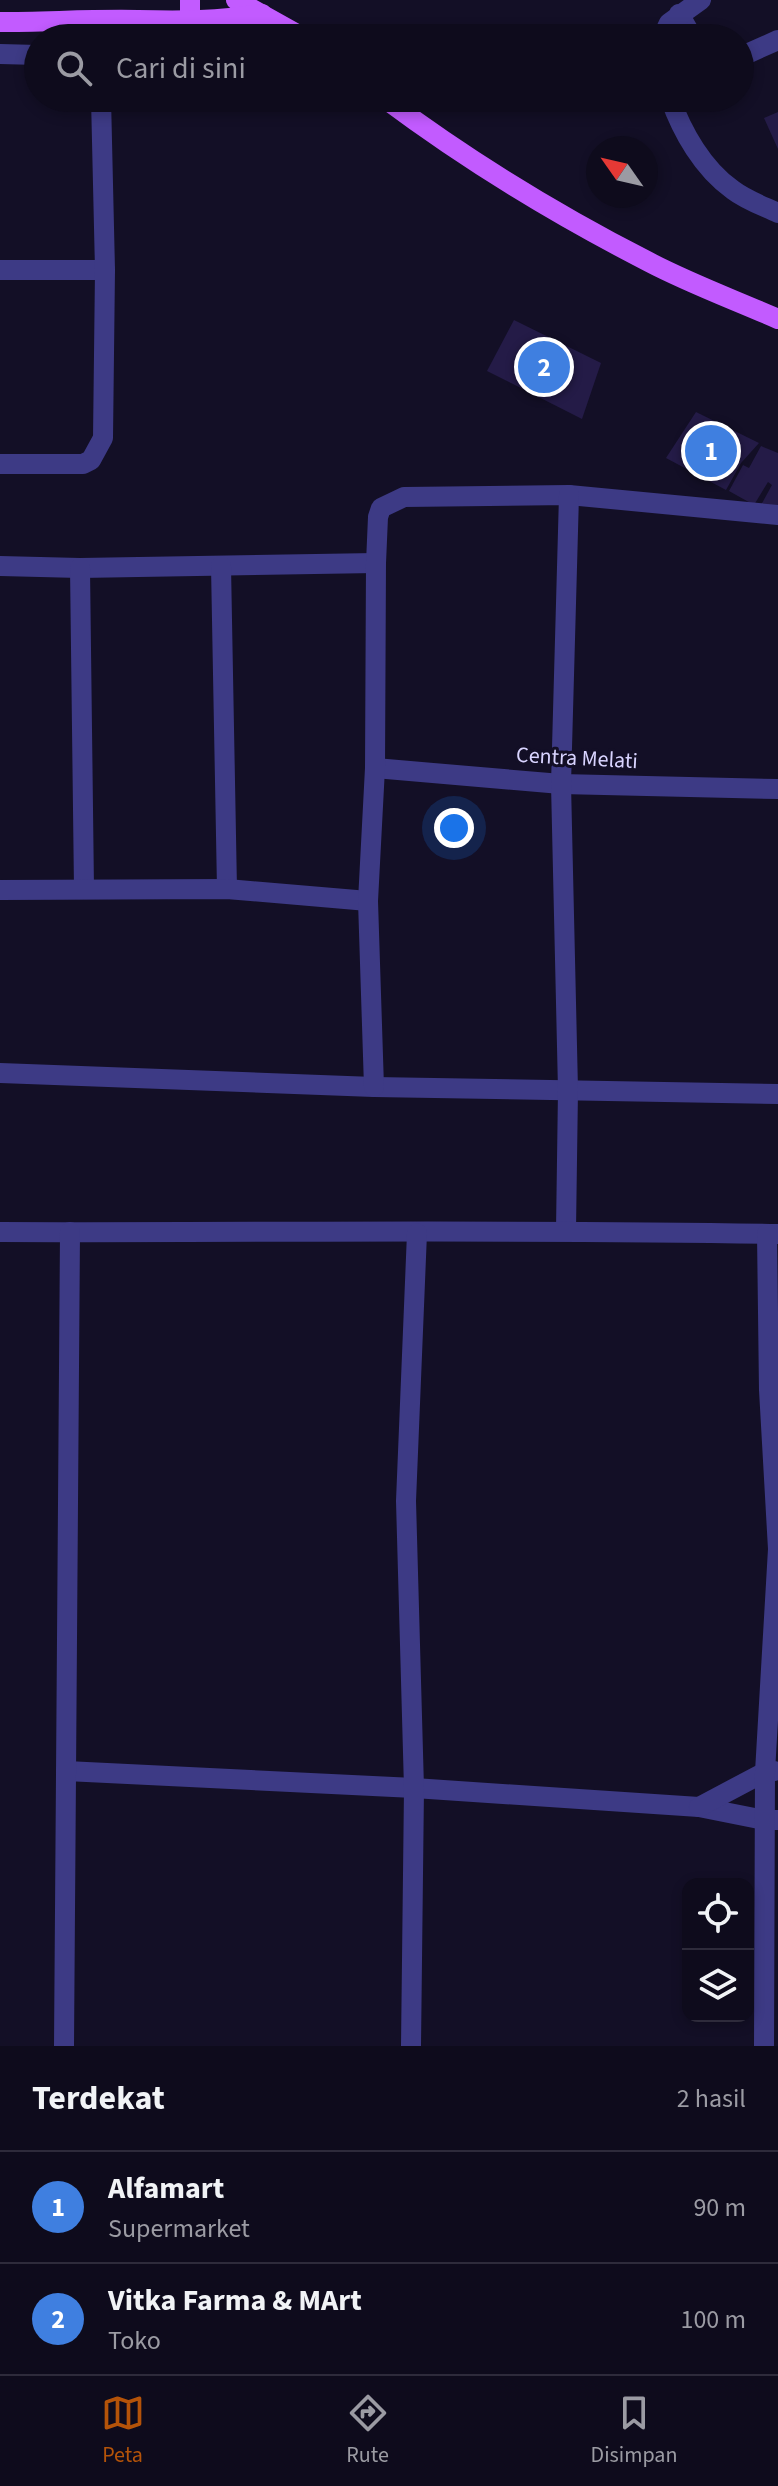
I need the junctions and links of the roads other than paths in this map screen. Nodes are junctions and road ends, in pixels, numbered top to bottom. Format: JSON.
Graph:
{"nodes":[{"id":1,"x":236,"y":0,"type":"edge"},
{"id":2,"x":701,"y":0,"type":"edge"},
{"id":3,"x":190,"y":10,"type":"edge"},
{"id":4,"x":262,"y":14,"type":"junction"},
{"id":5,"x":679,"y":14,"type":"junction"},
{"id":6,"x":0,"y":22,"type":"edge"},
{"id":7,"x":280,"y":24,"type":"edge"},
{"id":8,"x":669,"y":24,"type":"edge"},
{"id":9,"x":685,"y":24,"type":"edge"},
{"id":10,"x":778,"y":40,"type":"edge"},
{"id":11,"x":754,"y":51,"type":"edge"},
{"id":12,"x":0,"y":54,"type":"edge"},
{"id":13,"x":24,"y":55,"type":"edge"},
{"id":14,"x":101,"y":112,"type":"edge"},
{"id":15,"x":403,"y":112,"type":"edge"},
{"id":16,"x":675,"y":112,"type":"edge"},
{"id":17,"x":778,"y":213,"type":"edge"},
{"id":18,"x":0,"y":270,"type":"edge"},
{"id":19,"x":105,"y":270,"type":"junction"},
{"id":20,"x":775,"y":311,"type":"edge"},
{"id":21,"x":0,"y":464,"type":"edge"},
{"id":22,"x":569,"y":495,"type":"junction"},
{"id":23,"x":778,"y":515,"type":"edge"},
{"id":24,"x":376,"y":563,"type":"junction"},
{"id":25,"x":0,"y":566,"type":"edge"},
{"id":26,"x":221,"y":566,"type":"junction"},
{"id":27,"x":80,"y":568,"type":"junction"},
{"id":28,"x":375,"y":768,"type":"junction"},
{"id":29,"x":561,"y":784,"type":"junction"},
{"id":30,"x":778,"y":789,"type":"edge"},
{"id":31,"x":84,"y":889,"type":"junction"},
{"id":32,"x":227,"y":889,"type":"junction"},
{"id":33,"x":0,"y":890,"type":"edge"},
{"id":34,"x":368,"y":901,"type":"junction"},
{"id":35,"x":0,"y":1073,"type":"edge"},
{"id":36,"x":374,"y":1087,"type":"junction"},
{"id":37,"x":568,"y":1090,"type":"junction"},
{"id":38,"x":778,"y":1094,"type":"edge"},
{"id":39,"x":566,"y":1230,"type":"junction"},
{"id":40,"x":0,"y":1232,"type":"edge"},
{"id":41,"x":70,"y":1232,"type":"junction"},
{"id":42,"x":417,"y":1233,"type":"junction"},
{"id":43,"x":772,"y":1234,"type":"edge"},
{"id":44,"x":66,"y":1771,"type":"junction"},
{"id":45,"x":771,"y":1772,"type":"edge"},
{"id":46,"x":414,"y":1788,"type":"junction"},
{"id":47,"x":699,"y":1807,"type":"junction"},
{"id":48,"x":771,"y":1820,"type":"edge"},
{"id":49,"x":64,"y":2046,"type":"edge"},
{"id":50,"x":411,"y":2046,"type":"edge"},
{"id":51,"x":764,"y":2046,"type":"edge"}],
"edges":[{"from":1,"to":4,"type":"main road"},
{"from":2,"to":5,"type":"street"},
{"from":3,"to":4,"type":"main road"},
{"from":3,"to":6,"type":"main road"},
{"from":4,"to":7,"type":"main road"},
{"from":5,"to":8,"type":"street"},
{"from":5,"to":9,"type":"street"},
{"from":10,"to":11,"type":"street"},
{"from":12,"to":13,"type":"street"},
{"from":14,"to":19,"type":"street"},
{"from":15,"to":20,"type":"main road"},
{"from":16,"to":17,"type":"street"},
{"from":18,"to":19,"type":"street"},
{"from":19,"to":21,"type":"street"},
{"from":22,"to":23,"type":"street"},
{"from":22,"to":24,"type":"street"},
{"from":22,"to":29,"type":"street"},
{"from":24,"to":26,"type":"street"},
{"from":24,"to":28,"type":"street"},
{"from":25,"to":27,"type":"street"},
{"from":26,"to":27,"type":"street"},
{"from":26,"to":32,"type":"street"},
{"from":27,"to":31,"type":"street"},
{"from":28,"to":29,"type":"street","name":"Centra Melati"},
{"from":28,"to":34,"type":"street"},
{"from":29,"to":30,"type":"street","name":"Centra Melati"},
{"from":29,"to":37,"type":"street"},
{"from":31,"to":32,"type":"street"},
{"from":31,"to":33,"type":"street"},
{"from":32,"to":34,"type":"street"},
{"from":34,"to":36,"type":"street"},
{"from":35,"to":36,"type":"street"},
{"from":36,"to":37,"type":"street"},
{"from":37,"to":38,"type":"street"},
{"from":37,"to":39,"type":"street"},
{"from":39,"to":42,"type":"street"},
{"from":39,"to":43,"type":"street"},
{"from":40,"to":41,"type":"street"},
{"from":41,"to":42,"type":"street"},
{"from":41,"to":44,"type":"street"},
{"from":42,"to":46,"type":"street"},
{"from":43,"to":45,"type":"street"},
{"from":44,"to":46,"type":"street"},
{"from":44,"to":49,"type":"street"},
{"from":45,"to":47,"type":"street"},
{"from":45,"to":48,"type":"street"},
{"from":46,"to":47,"type":"street"},
{"from":46,"to":50,"type":"street"},
{"from":47,"to":48,"type":"street"},
{"from":48,"to":51,"type":"street"}]}
